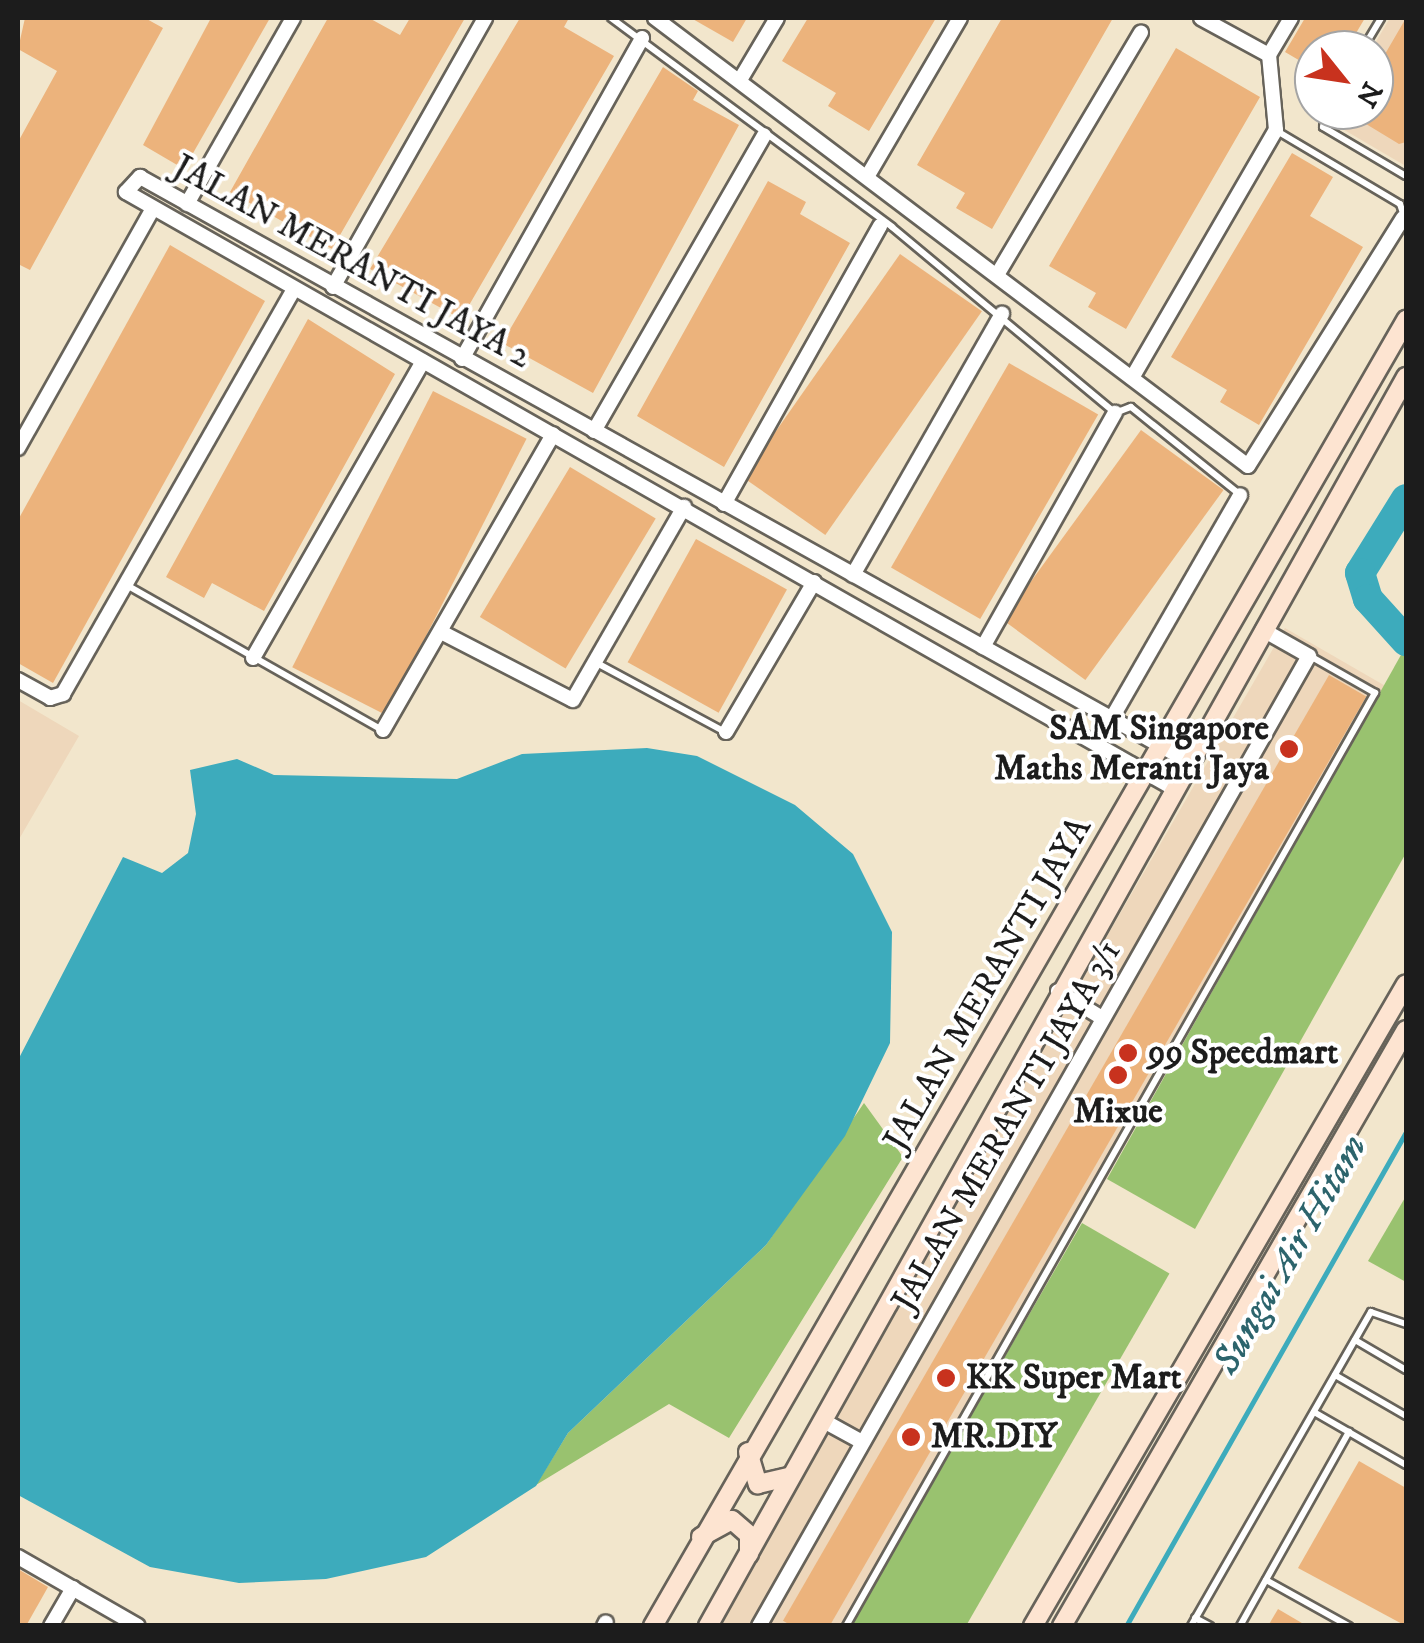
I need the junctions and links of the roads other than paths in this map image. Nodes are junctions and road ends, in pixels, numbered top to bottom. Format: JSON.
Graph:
{"nodes":[{"id":1,"x":293,"y":18,"type":"edge"},
{"id":2,"x":485,"y":18,"type":"edge"},
{"id":3,"x":611,"y":18,"type":"edge"},
{"id":4,"x":655,"y":18,"type":"edge"},
{"id":5,"x":777,"y":18,"type":"edge"},
{"id":6,"x":960,"y":18,"type":"edge"},
{"id":7,"x":1201,"y":18,"type":"edge"},
{"id":8,"x":1290,"y":18,"type":"edge"},
{"id":9,"x":1141,"y":32,"type":"dead end"},
{"id":10,"x":642,"y":38,"type":"junction"},
{"id":11,"x":1268,"y":54,"type":"junction"},
{"id":12,"x":740,"y":80,"type":"junction"},
{"id":13,"x":1276,"y":130,"type":"junction"},
{"id":14,"x":1326,"y":130,"type":"edge"},
{"id":15,"x":764,"y":135,"type":"junction"},
{"id":16,"x":867,"y":176,"type":"junction"},
{"id":17,"x":1406,"y":176,"type":"edge"},
{"id":18,"x":187,"y":204,"type":"junction"},
{"id":19,"x":152,"y":210,"type":"junction"},
{"id":20,"x":1403,"y":218,"type":"joint"},
{"id":21,"x":880,"y":226,"type":"junction"},
{"id":22,"x":997,"y":276,"type":"junction"},
{"id":23,"x":333,"y":286,"type":"junction"},
{"id":24,"x":294,"y":289,"type":"junction"},
{"id":25,"x":1002,"y":314,"type":"junction"},
{"id":26,"x":1406,"y":320,"type":"edge"},
{"id":27,"x":462,"y":358,"type":"junction"},
{"id":28,"x":423,"y":361,"type":"junction"},
{"id":29,"x":1406,"y":377,"type":"edge"},
{"id":30,"x":1132,"y":378,"type":"junction"},
{"id":31,"x":529,"y":396,"type":"junction"},
{"id":32,"x":1115,"y":413,"type":"junction"},
{"id":33,"x":518,"y":415,"type":"junction"},
{"id":34,"x":594,"y":432,"type":"junction"},
{"id":35,"x":553,"y":434,"type":"junction"},
{"id":36,"x":18,"y":448,"type":"edge"},
{"id":37,"x":1240,"y":496,"type":"joint"},
{"id":38,"x":724,"y":504,"type":"junction"},
{"id":39,"x":684,"y":507,"type":"junction"},
{"id":40,"x":785,"y":538,"type":"junction"},
{"id":41,"x":774,"y":558,"type":"junction"},
{"id":42,"x":854,"y":575,"type":"junction"},
{"id":43,"x":814,"y":582,"type":"junction"},
{"id":44,"x":124,"y":584,"type":"junction"},
{"id":45,"x":1263,"y":630,"type":"junction"},
{"id":46,"x":441,"y":632,"type":"junction"},
{"id":47,"x":983,"y":647,"type":"junction"},
{"id":48,"x":1309,"y":656,"type":"junction"},
{"id":49,"x":253,"y":658,"type":"junction"},
{"id":50,"x":595,"y":662,"type":"junction"},
{"id":51,"x":1036,"y":676,"type":"junction"},
{"id":52,"x":18,"y":680,"type":"edge"},
{"id":53,"x":1021,"y":700,"type":"junction"},
{"id":54,"x":1112,"y":718,"type":"junction"},
{"id":55,"x":383,"y":730,"type":"joint"},
{"id":56,"x":726,"y":732,"type":"joint"},
{"id":57,"x":1160,"y":745,"type":"junction"},
{"id":58,"x":1188,"y":761,"type":"junction"},
{"id":59,"x":1145,"y":772,"type":"junction"},
{"id":60,"x":1173,"y":788,"type":"junction"},
{"id":61,"x":1406,"y":984,"type":"edge"},
{"id":62,"x":1058,"y":992,"type":"junction"},
{"id":63,"x":1102,"y":1018,"type":"junction"},
{"id":64,"x":1406,"y":1030,"type":"edge"},
{"id":65,"x":1406,"y":1324,"type":"edge"},
{"id":66,"x":1355,"y":1340,"type":"junction"},
{"id":67,"x":1406,"y":1370,"type":"edge"},
{"id":68,"x":1335,"y":1375,"type":"junction"},
{"id":69,"x":1314,"y":1412,"type":"junction"},
{"id":70,"x":1406,"y":1416,"type":"edge"},
{"id":71,"x":822,"y":1420,"type":"junction"},
{"id":72,"x":1349,"y":1432,"type":"junction"},
{"id":73,"x":862,"y":1442,"type":"junction"},
{"id":74,"x":748,"y":1452,"type":"junction"},
{"id":75,"x":1406,"y":1465,"type":"edge"},
{"id":76,"x":793,"y":1474,"type":"junction"},
{"id":77,"x":697,"y":1540,"type":"junction"},
{"id":78,"x":18,"y":1557,"type":"edge"},
{"id":79,"x":746,"y":1561,"type":"junction"},
{"id":80,"x":1266,"y":1580,"type":"junction"},
{"id":81,"x":72,"y":1588,"type":"junction"},
{"id":82,"x":1193,"y":1622,"type":"edge"},
{"id":83,"x":51,"y":1626,"type":"edge"},
{"id":84,"x":138,"y":1626,"type":"edge"},
{"id":85,"x":654,"y":1626,"type":"edge"},
{"id":86,"x":708,"y":1626,"type":"edge"},
{"id":87,"x":759,"y":1626,"type":"edge"},
{"id":88,"x":846,"y":1626,"type":"edge"},
{"id":89,"x":1033,"y":1626,"type":"edge"},
{"id":90,"x":1062,"y":1626,"type":"edge"},
{"id":91,"x":1210,"y":1626,"type":"edge"},
{"id":92,"x":1240,"y":1626,"type":"edge"},
{"id":93,"x":1349,"y":1626,"type":"edge"}],
"edges":[{"from":1,"to":18,"type":"street"},
{"from":2,"to":23,"type":"street"},
{"from":3,"to":10,"type":"lane"},
{"from":4,"to":12,"type":"street"},
{"from":5,"to":12,"type":"street"},
{"from":6,"to":16,"type":"street"},
{"from":7,"to":11,"type":"street"},
{"from":8,"to":11,"type":"street"},
{"from":9,"to":22,"type":"street"},
{"from":10,"to":15,"type":"lane"},
{"from":10,"to":27,"type":"street"},
{"from":11,"to":13,"type":"street"},
{"from":12,"to":16,"type":"street"},
{"from":13,"to":20,"type":"lane"},
{"from":13,"to":30,"type":"street"},
{"from":14,"to":17,"type":"lane"},
{"from":15,"to":21,"type":"lane"},
{"from":15,"to":34,"type":"street"},
{"from":16,"to":22,"type":"street"},
{"from":18,"to":19,"type":"street","name":"JALAN MERANTI JAYA 2"},
{"from":18,"to":23,"type":"street","name":"JALAN MERANTI JAYA 2"},
{"from":19,"to":24,"type":"street","name":"JALAN MERANTI JAYA 2"},
{"from":19,"to":36,"type":"street"},
{"from":20,"to":30,"type":"street"},
{"from":21,"to":25,"type":"lane"},
{"from":21,"to":38,"type":"street"},
{"from":22,"to":30,"type":"street"},
{"from":23,"to":27,"type":"street","name":"JALAN MERANTI JAYA 2"},
{"from":24,"to":28,"type":"street","name":"JALAN MERANTI JAYA 2"},
{"from":24,"to":44,"type":"street"},
{"from":25,"to":32,"type":"lane"},
{"from":25,"to":42,"type":"street"},
{"from":26,"to":57,"type":"street","name":"JALAN MERANTI JAYA"},
{"from":27,"to":31,"type":"street","name":"JALAN MERANTI JAYA 2"},
{"from":28,"to":33,"type":"street","name":"JALAN MERANTI JAYA 2"},
{"from":28,"to":49,"type":"street"},
{"from":29,"to":45,"type":"street","name":"JALAN MERANTI JAYA"},
{"from":31,"to":33,"type":"street"},
{"from":31,"to":34,"type":"street","name":"JALAN MERANTI JAYA 2"},
{"from":32,"to":37,"type":"lane"},
{"from":32,"to":47,"type":"street"},
{"from":33,"to":35,"type":"street","name":"JALAN MERANTI JAYA 2"},
{"from":34,"to":38,"type":"street","name":"JALAN MERANTI JAYA 2"},
{"from":35,"to":39,"type":"street","name":"JALAN MERANTI JAYA 2"},
{"from":35,"to":46,"type":"street"},
{"from":37,"to":54,"type":"street"},
{"from":38,"to":40,"type":"street","name":"JALAN MERANTI JAYA 2"},
{"from":39,"to":41,"type":"street","name":"JALAN MERANTI JAYA 2"},
{"from":39,"to":50,"type":"street"},
{"from":40,"to":41,"type":"street"},
{"from":40,"to":42,"type":"street","name":"JALAN MERANTI JAYA 2"},
{"from":41,"to":43,"type":"street","name":"JALAN MERANTI JAYA 2"},
{"from":42,"to":47,"type":"street","name":"JALAN MERANTI JAYA 2"},
{"from":43,"to":53,"type":"street","name":"JALAN MERANTI JAYA 2"},
{"from":43,"to":56,"type":"street"},
{"from":44,"to":49,"type":"lane"},
{"from":44,"to":52,"type":"street"},
{"from":45,"to":48,"type":"street"},
{"from":45,"to":58,"type":"street","name":"JALAN MERANTI JAYA"},
{"from":46,"to":50,"type":"street"},
{"from":46,"to":55,"type":"street"},
{"from":47,"to":51,"type":"street","name":"JALAN MERANTI JAYA 2"},
{"from":48,"to":63,"type":"street","name":"JALAN MERANTI JAYA 3/1"},
{"from":48,"to":88,"type":"lane"},
{"from":49,"to":55,"type":"lane"},
{"from":50,"to":56,"type":"lane"},
{"from":51,"to":53,"type":"street"},
{"from":51,"to":54,"type":"street","name":"JALAN MERANTI JAYA 2"},
{"from":53,"to":59,"type":"street","name":"JALAN MERANTI JAYA 2"},
{"from":54,"to":57,"type":"street","name":"JALAN MERANTI JAYA 2"},
{"from":57,"to":58,"type":"street","name":"JALAN MERANTI JAYA 2"},
{"from":57,"to":59,"type":"street","name":"JALAN MERANTI JAYA"},
{"from":58,"to":60,"type":"street","name":"JALAN MERANTI JAYA"},
{"from":59,"to":60,"type":"street","name":"JALAN MERANTI JAYA 2"},
{"from":59,"to":74,"type":"street","name":"JALAN MERANTI JAYA"},
{"from":60,"to":62,"type":"street","name":"JALAN MERANTI JAYA"},
{"from":61,"to":89,"type":"street"},
{"from":62,"to":63,"type":"street"},
{"from":62,"to":71,"type":"street","name":"JALAN MERANTI JAYA"},
{"from":63,"to":73,"type":"street","name":"JALAN MERANTI JAYA 3/1"},
{"from":64,"to":90,"type":"street"},
{"from":65,"to":66,"type":"lane"},
{"from":66,"to":67,"type":"lane"},
{"from":66,"to":68,"type":"lane"},
{"from":68,"to":69,"type":"lane"},
{"from":68,"to":70,"type":"lane"},
{"from":69,"to":72,"type":"lane"},
{"from":69,"to":82,"type":"lane"},
{"from":71,"to":73,"type":"street"},
{"from":71,"to":76,"type":"street","name":"JALAN MERANTI JAYA"},
{"from":72,"to":75,"type":"lane"},
{"from":72,"to":80,"type":"lane"},
{"from":73,"to":87,"type":"street","name":"JALAN MERANTI JAYA 3/1"},
{"from":74,"to":76,"type":"street"},
{"from":74,"to":77,"type":"street","name":"JALAN MERANTI JAYA"},
{"from":76,"to":79,"type":"street","name":"JALAN MERANTI JAYA"},
{"from":77,"to":79,"type":"street"},
{"from":77,"to":85,"type":"street","name":"JALAN MERANTI JAYA"},
{"from":78,"to":81,"type":"street"},
{"from":79,"to":86,"type":"street","name":"JALAN MERANTI JAYA"},
{"from":80,"to":92,"type":"lane"},
{"from":80,"to":93,"type":"lane"},
{"from":81,"to":83,"type":"street"},
{"from":81,"to":84,"type":"street"},
{"from":82,"to":91,"type":"lane"}]}
